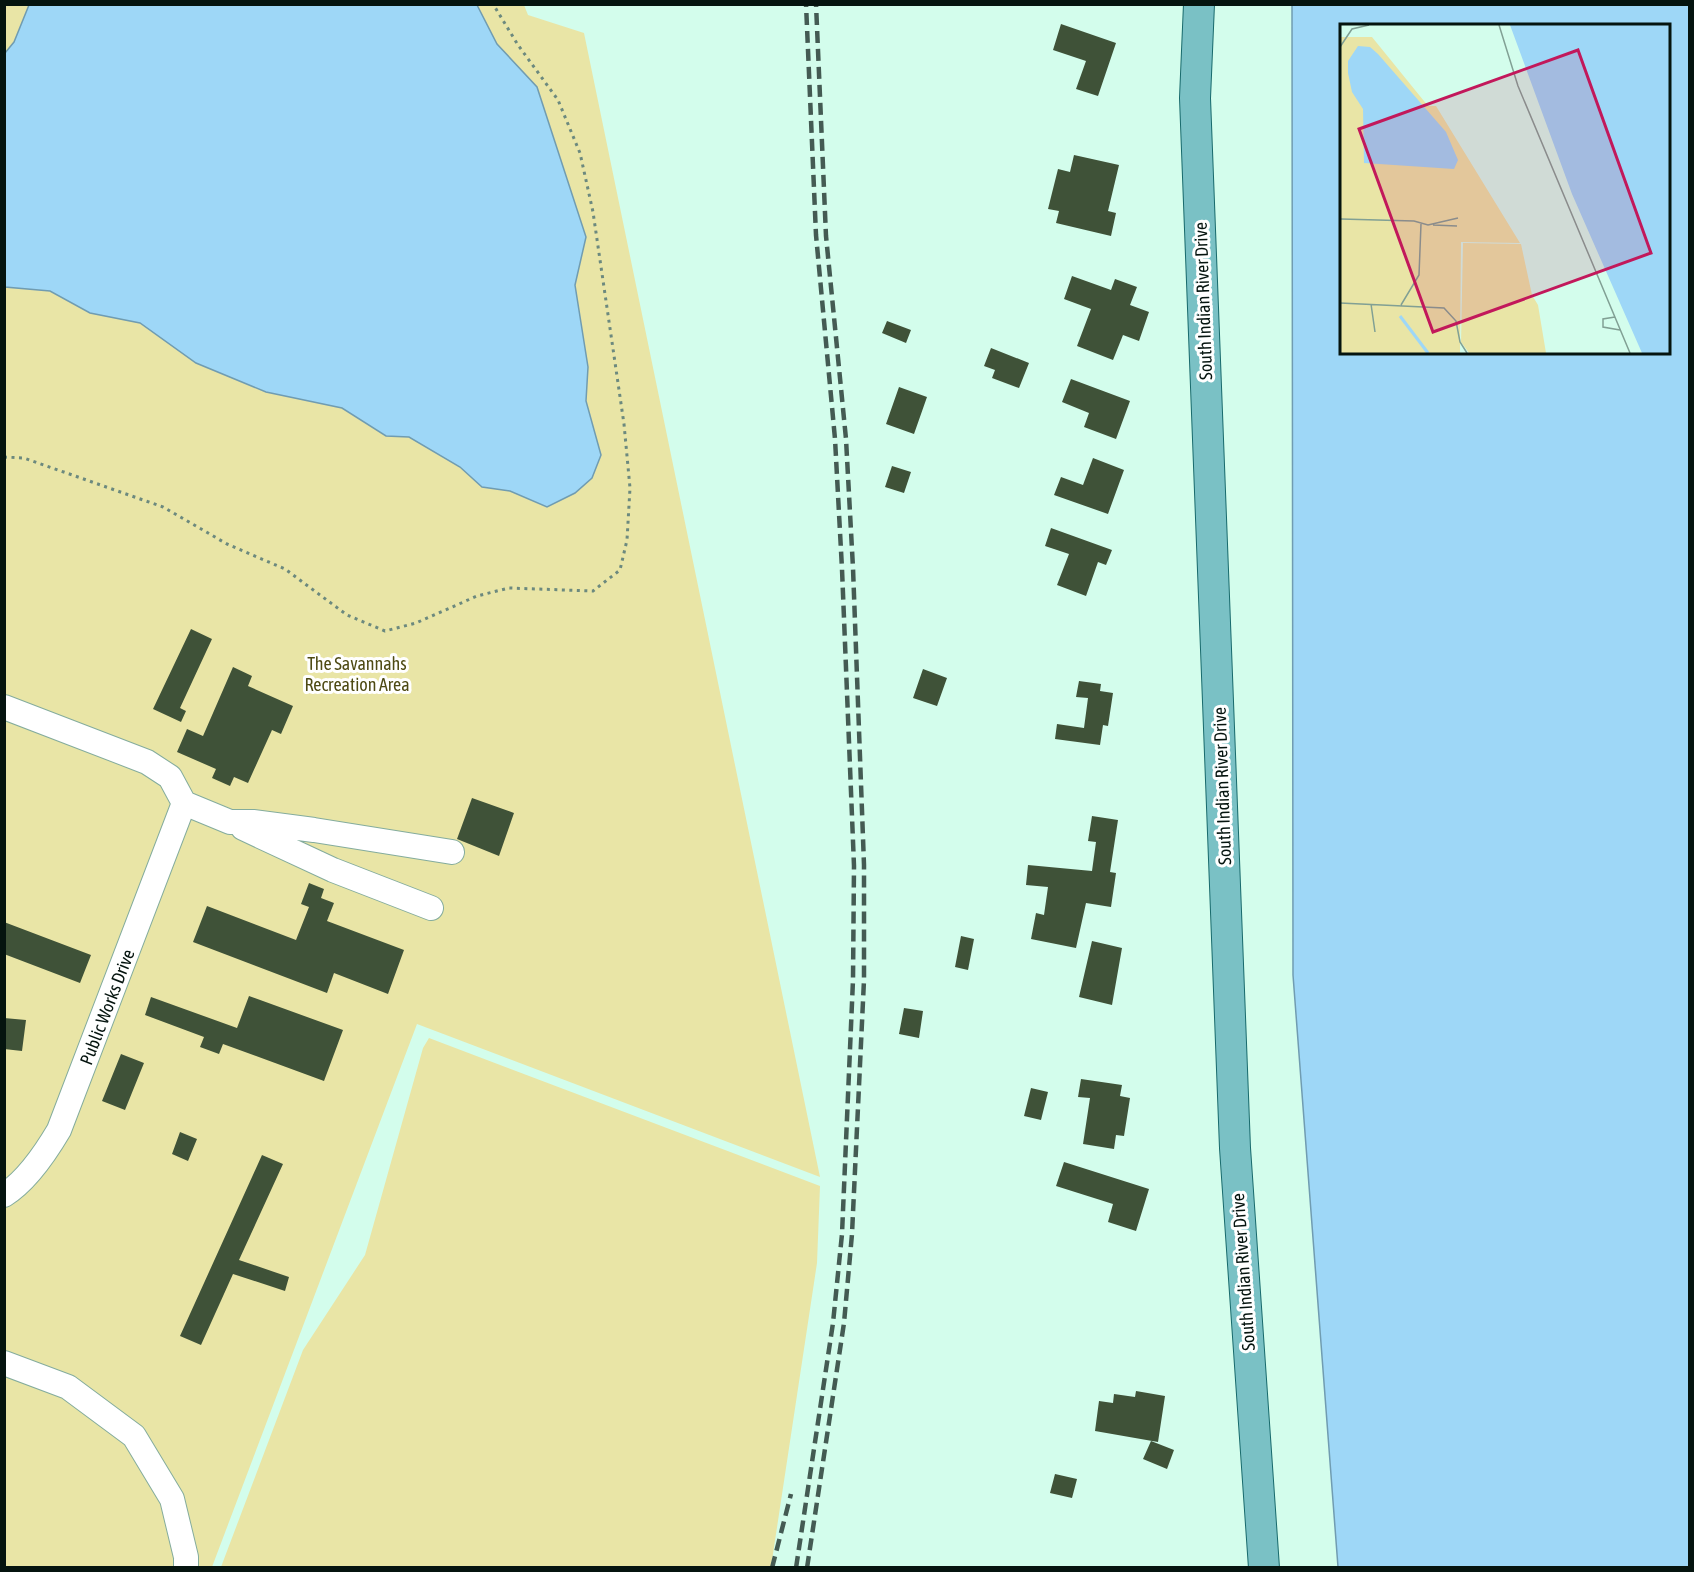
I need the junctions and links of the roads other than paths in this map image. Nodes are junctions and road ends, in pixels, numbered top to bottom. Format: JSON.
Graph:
{"nodes":[{"id":1,"x":1199,"y":4,"type":"edge"},
{"id":2,"x":4,"y":707,"type":"edge"},
{"id":3,"x":184,"y":803,"type":"junction"},
{"id":4,"x":230,"y":822,"type":"junction"},
{"id":5,"x":452,"y":852,"type":"dead end"},
{"id":6,"x":431,"y":908,"type":"dead end"},
{"id":7,"x":4,"y":1195,"type":"edge"},
{"id":8,"x":4,"y":1363,"type":"edge"},
{"id":9,"x":186,"y":1568,"type":"edge"},
{"id":10,"x":1264,"y":1568,"type":"edge"}],
"edges":[{"from":1,"to":10,"type":"main road","name":"South Indian River Drive"},
{"from":2,"to":3,"type":"street"},
{"from":3,"to":4,"type":"street"},
{"from":3,"to":7,"type":"street","name":"Public Works Drive"},
{"from":4,"to":5,"type":"street"},
{"from":4,"to":6,"type":"street"},
{"from":8,"to":9,"type":"street"}]}
